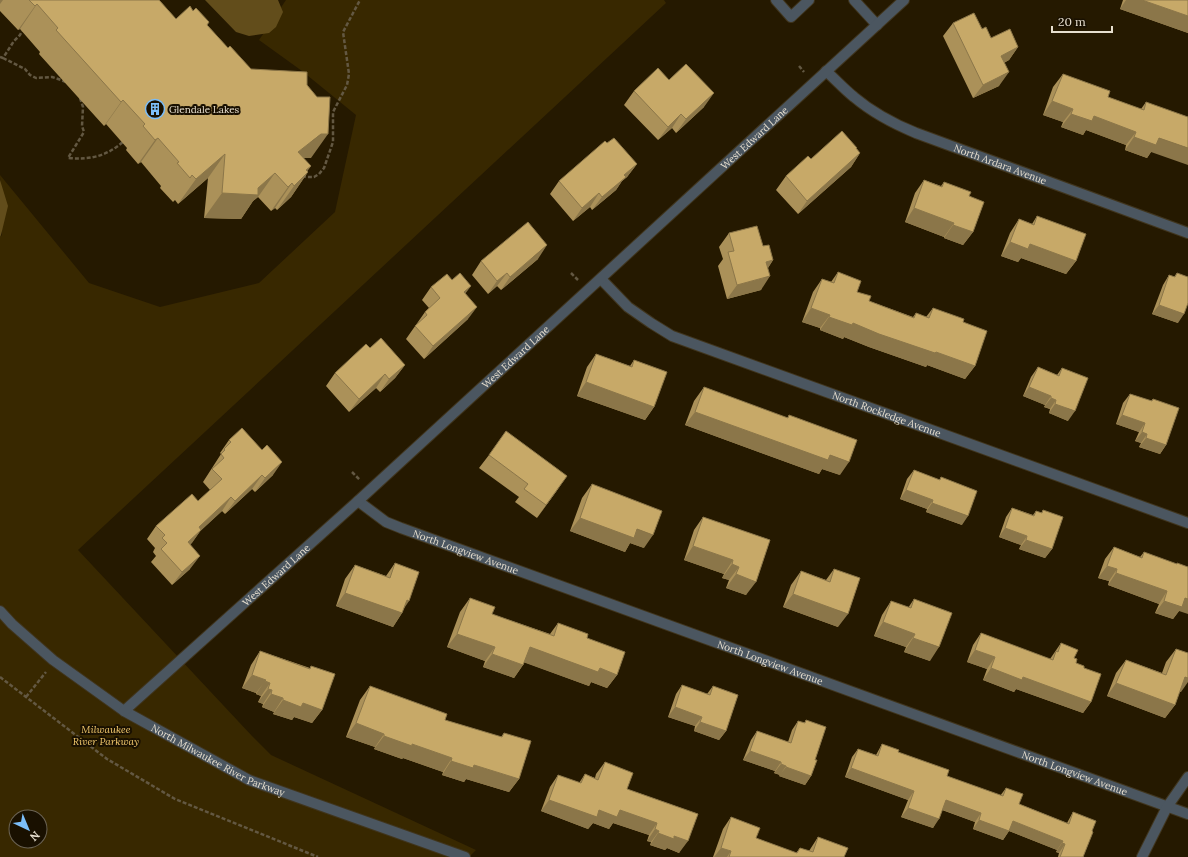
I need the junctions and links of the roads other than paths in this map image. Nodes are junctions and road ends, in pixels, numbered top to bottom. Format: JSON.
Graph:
{"nodes":[{"id":1,"x":776,"y":0,"type":"edge"},
{"id":2,"x":809,"y":0,"type":"edge"},
{"id":3,"x":854,"y":0,"type":"edge"},
{"id":4,"x":904,"y":0,"type":"edge"},
{"id":5,"x":877,"y":25,"type":"junction"},
{"id":6,"x":826,"y":71,"type":"junction"},
{"id":7,"x":1188,"y":233,"type":"edge"},
{"id":8,"x":601,"y":279,"type":"junction"},
{"id":9,"x":358,"y":501,"type":"junction"},
{"id":10,"x":1188,"y":523,"type":"edge"},
{"id":11,"x":0,"y":611,"type":"edge"},
{"id":12,"x":124,"y":710,"type":"junction"},
{"id":13,"x":1188,"y":777,"type":"edge"},
{"id":14,"x":1167,"y":807,"type":"junction"},
{"id":15,"x":1188,"y":814,"type":"edge"},
{"id":16,"x":464,"y":857,"type":"edge"},
{"id":17,"x":1142,"y":857,"type":"edge"}],
"edges":[{"from":1,"to":2,"type":"street"},
{"from":3,"to":5,"type":"street"},
{"from":4,"to":5,"type":"street","name":"West Edward Lane"},
{"from":5,"to":6,"type":"street","name":"West Edward Lane"},
{"from":6,"to":7,"type":"street","name":"North Ardara Avenue"},
{"from":6,"to":8,"type":"street","name":"West Edward Lane"},
{"from":8,"to":9,"type":"street","name":"West Edward Lane"},
{"from":8,"to":10,"type":"street","name":"North Rockledge Avenue"},
{"from":9,"to":12,"type":"street","name":"West Edward Lane"},
{"from":9,"to":14,"type":"street","name":"North Longview Avenue"},
{"from":11,"to":12,"type":"street","name":"North Milwaukee River Parkway"},
{"from":12,"to":16,"type":"street","name":"North Milwaukee River Parkway"},
{"from":13,"to":14,"type":"street"},
{"from":14,"to":15,"type":"street","name":"North Longview Avenue"},
{"from":14,"to":17,"type":"street"}]}
